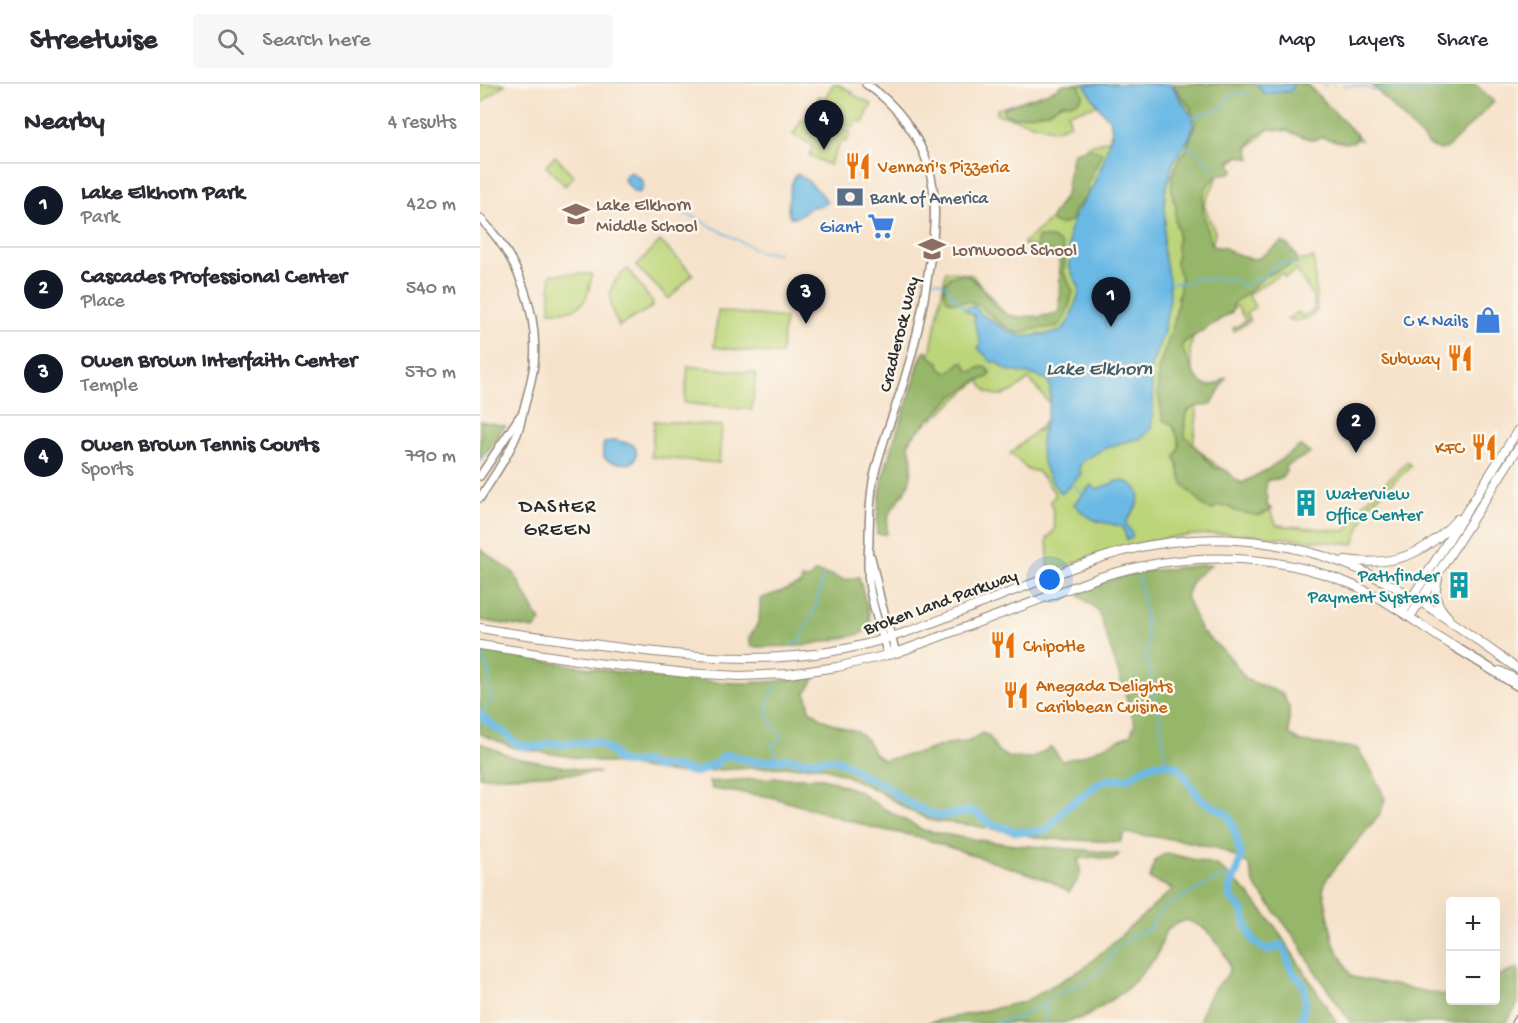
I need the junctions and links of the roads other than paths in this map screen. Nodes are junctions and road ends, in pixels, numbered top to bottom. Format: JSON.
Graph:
{"nodes":[{"id":1,"x":866,"y":84,"type":"edge"},
{"id":2,"x":480,"y":218,"type":"edge"},
{"id":3,"x":523,"y":411,"type":"junction"},
{"id":4,"x":1518,"y":430,"type":"edge"},
{"id":5,"x":1518,"y":448,"type":"edge"},
{"id":6,"x":480,"y":476,"type":"edge"},
{"id":7,"x":480,"y":498,"type":"edge"},
{"id":8,"x":1474,"y":500,"type":"junction"},
{"id":9,"x":1332,"y":558,"type":"junction"},
{"id":10,"x":1442,"y":567,"type":"junction"},
{"id":11,"x":1412,"y":596,"type":"junction"},
{"id":12,"x":1420,"y":602,"type":"junction"},
{"id":13,"x":1403,"y":612,"type":"junction"},
{"id":14,"x":1410,"y":617,"type":"junction"},
{"id":15,"x":480,"y":628,"type":"edge"},
{"id":16,"x":1462,"y":630,"type":"junction"},
{"id":17,"x":888,"y":639,"type":"junction"},
{"id":18,"x":480,"y":645,"type":"edge"},
{"id":19,"x":1452,"y":645,"type":"junction"},
{"id":20,"x":892,"y":654,"type":"junction"},
{"id":21,"x":1518,"y":669,"type":"edge"},
{"id":22,"x":1518,"y":680,"type":"edge"},
{"id":23,"x":1518,"y":686,"type":"edge"}],
"edges":[{"from":1,"to":17,"type":"street","name":"Cradlerock Way"},
{"from":2,"to":3,"type":"street"},
{"from":3,"to":6,"type":"street"},
{"from":3,"to":7,"type":"street"},
{"from":4,"to":8,"type":"main road"},
{"from":5,"to":10,"type":"main road"},
{"from":8,"to":9,"type":"main road"},
{"from":8,"to":11,"type":"main road"},
{"from":9,"to":11,"type":"main road","name":"Broken Land Parkway"},
{"from":9,"to":17,"type":"main road","name":"Broken Land Parkway"},
{"from":10,"to":12,"type":"main road"},
{"from":10,"to":16,"type":"main road"},
{"from":11,"to":12,"type":"main road","name":"Broken Land Parkway"},
{"from":11,"to":13,"type":"main road"},
{"from":12,"to":14,"type":"main road"},
{"from":12,"to":16,"type":"main road","name":"Broken Land Parkway"},
{"from":13,"to":14,"type":"main road","name":"Broken Land Parkway"},
{"from":13,"to":20,"type":"main road","name":"Broken Land Parkway"},
{"from":14,"to":19,"type":"main road","name":"Broken Land Parkway"},
{"from":15,"to":17,"type":"main road","name":"Broken Land Parkway"},
{"from":16,"to":21,"type":"main road","name":"Broken Land Parkway"},
{"from":17,"to":20,"type":"street","name":"Cradlerock Way"},
{"from":18,"to":20,"type":"main road","name":"Broken Land Parkway"},
{"from":19,"to":22,"type":"main road","name":"Broken Land Parkway"},
{"from":19,"to":23,"type":"highway"}]}
